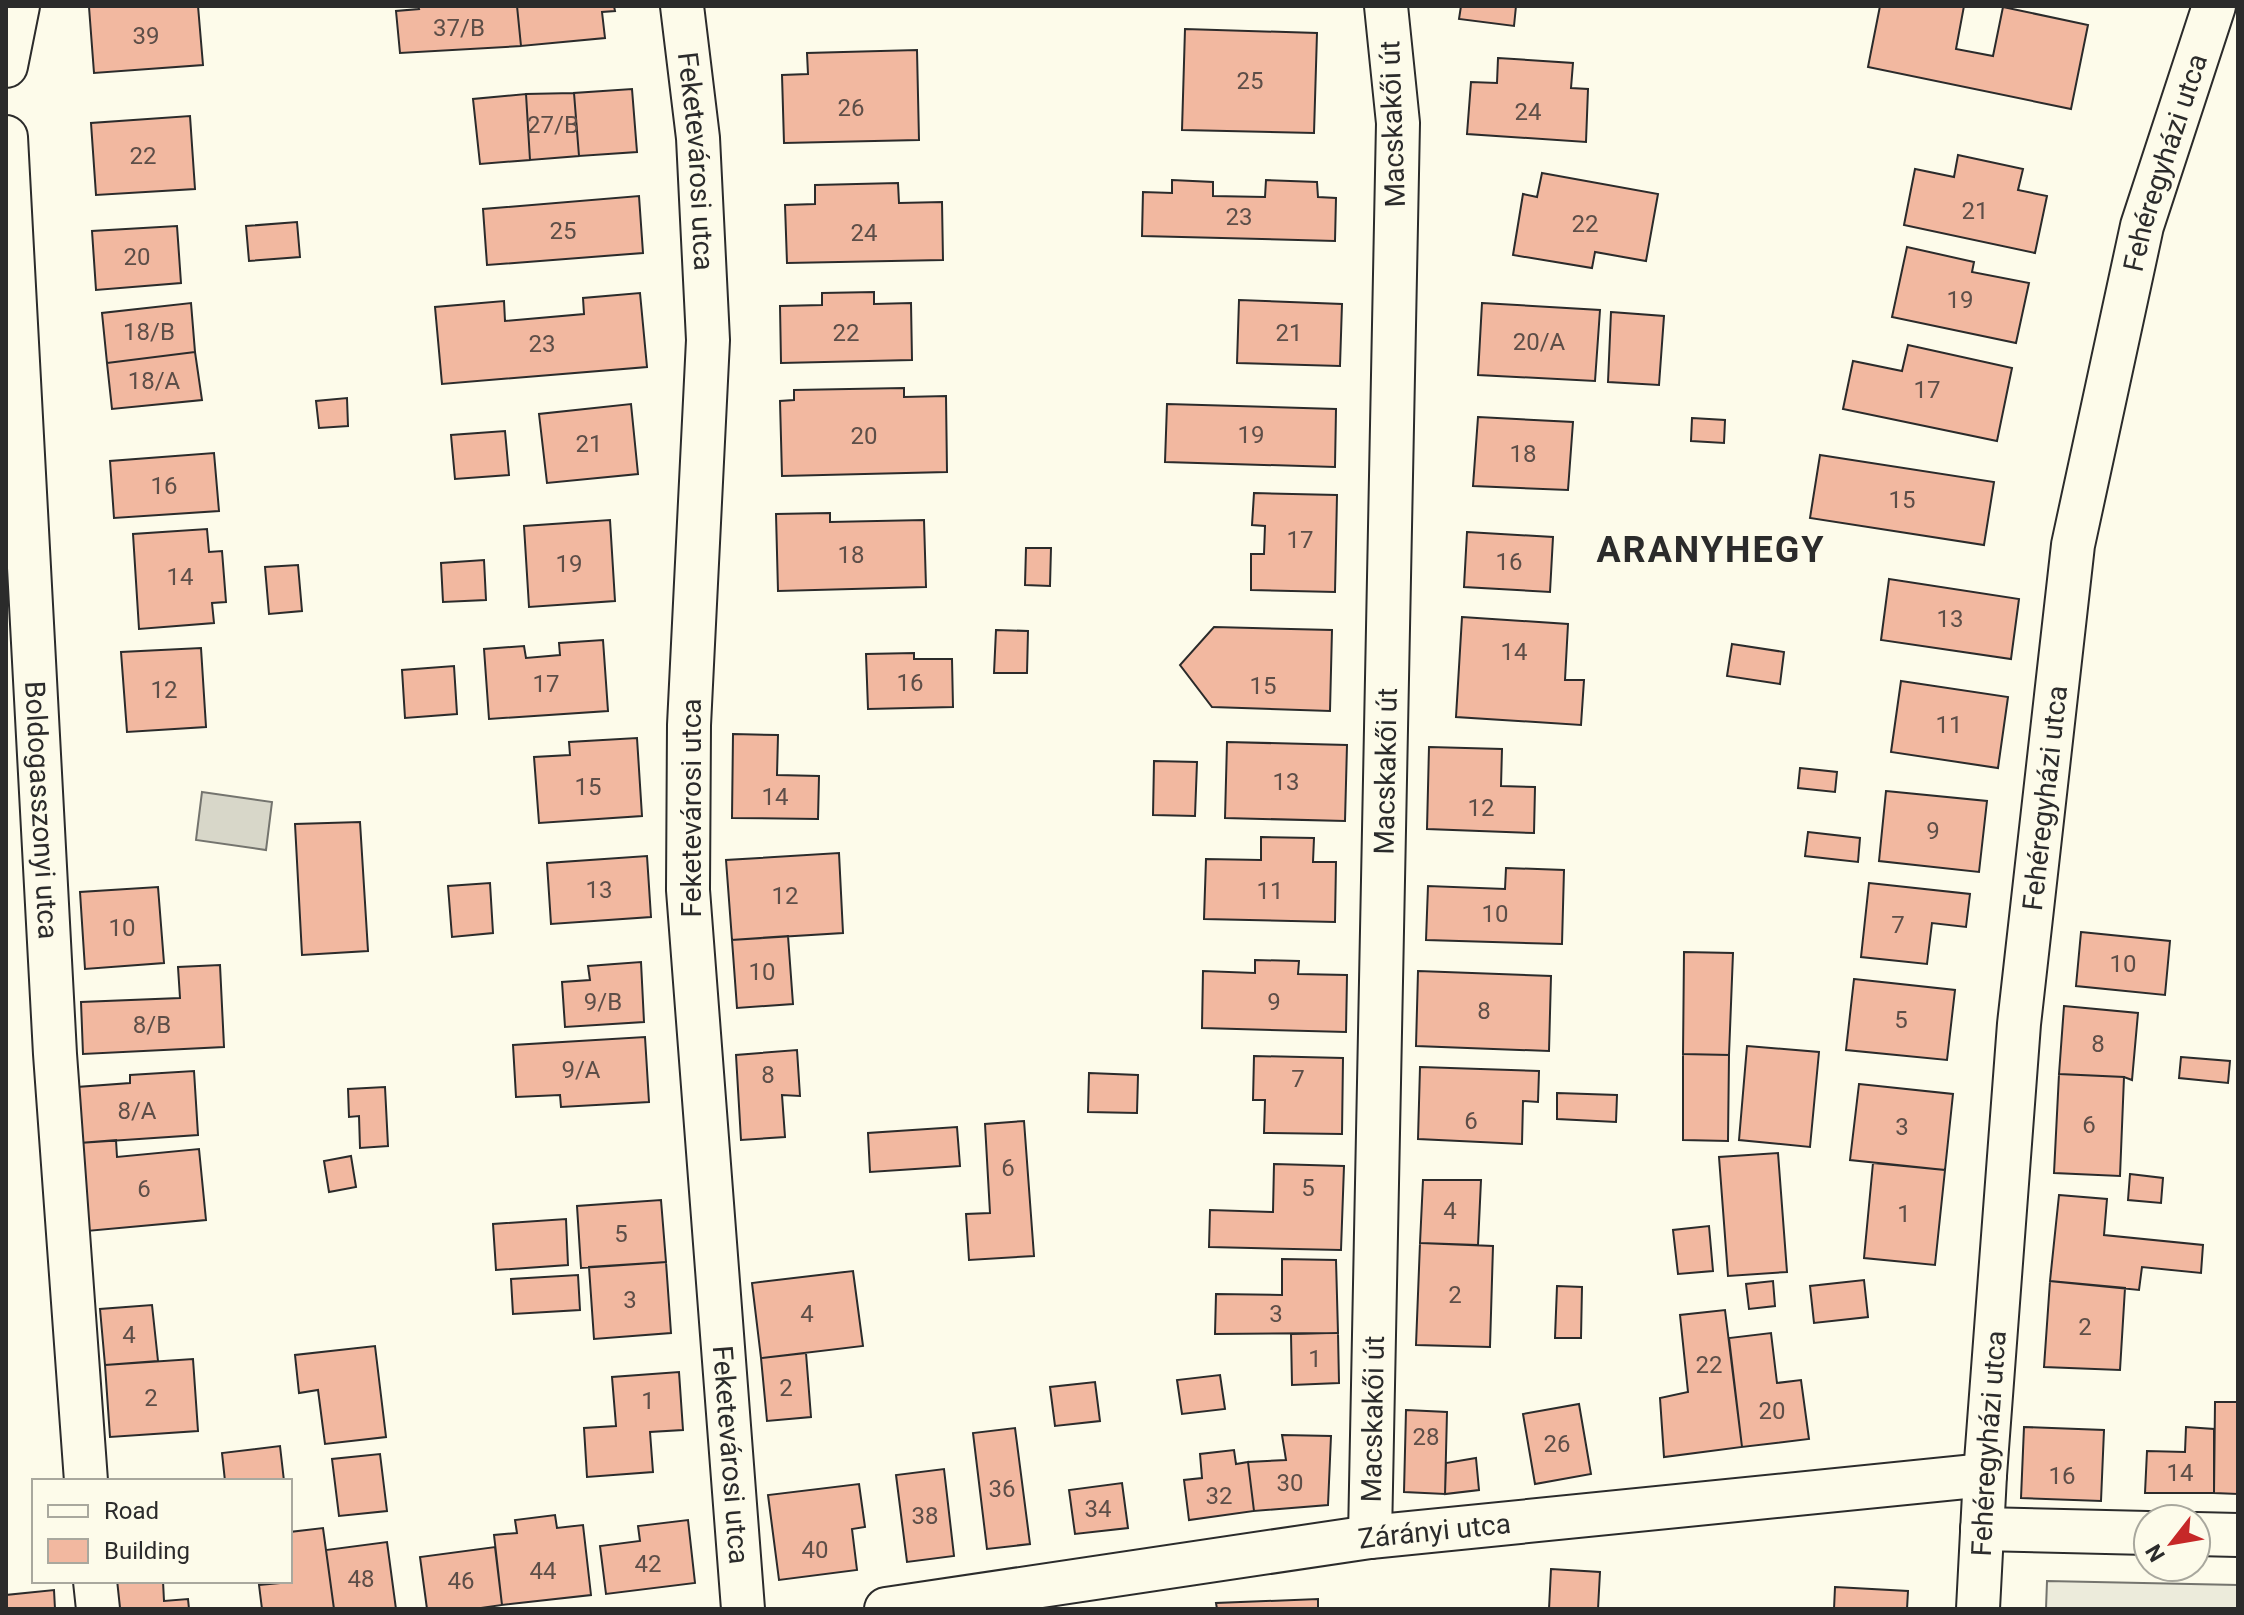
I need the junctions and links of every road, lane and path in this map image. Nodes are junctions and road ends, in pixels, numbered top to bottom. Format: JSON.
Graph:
{"nodes":[{"id":1,"x":18,"y":6,"type":"edge"},
{"id":2,"x":682,"y":6,"type":"edge"},
{"id":3,"x":1386,"y":6,"type":"edge"},
{"id":4,"x":2214,"y":6,"type":"edge"},
{"id":5,"x":6,"y":66,"type":"edge"},
{"id":6,"x":6,"y":137,"type":"edge"},
{"id":7,"x":1985,"y":1475,"type":"junction"},
{"id":8,"x":86,"y":1479,"type":"edge"},
{"id":9,"x":1982,"y":1529,"type":"junction"},
{"id":10,"x":2132,"y":1533,"type":"edge"},
{"id":11,"x":2212,"y":1534,"type":"edge"},
{"id":12,"x":2238,"y":1535,"type":"edge"},
{"id":13,"x":1370,"y":1537,"type":"junction"},
{"id":14,"x":95,"y":1583,"type":"edge"},
{"id":15,"x":98,"y":1609,"type":"edge"},
{"id":16,"x":743,"y":1609,"type":"edge"},
{"id":17,"x":886,"y":1609,"type":"edge"},
{"id":18,"x":1978,"y":1609,"type":"edge"}],
"edges":[{"from":1,"to":5,"type":"street"},
{"from":2,"to":16,"type":"street","name":"Feketevárosi utca"},
{"from":3,"to":13,"type":"street","name":"Macskakői út"},
{"from":4,"to":7,"type":"street","name":"Fehéregyházi utca"},
{"from":6,"to":8,"type":"street","name":"Boldogasszonyi utca"},
{"from":7,"to":9,"type":"street","name":"Fehéregyházi utca"},
{"from":7,"to":13,"type":"street","name":"Zárányi utca"},
{"from":9,"to":10,"type":"street"},
{"from":9,"to":18,"type":"street","name":"Fehéregyházi utca"},
{"from":11,"to":12,"type":"street"},
{"from":13,"to":17,"type":"street","name":"Zárányi utca"},
{"from":14,"to":15,"type":"street"}]}
